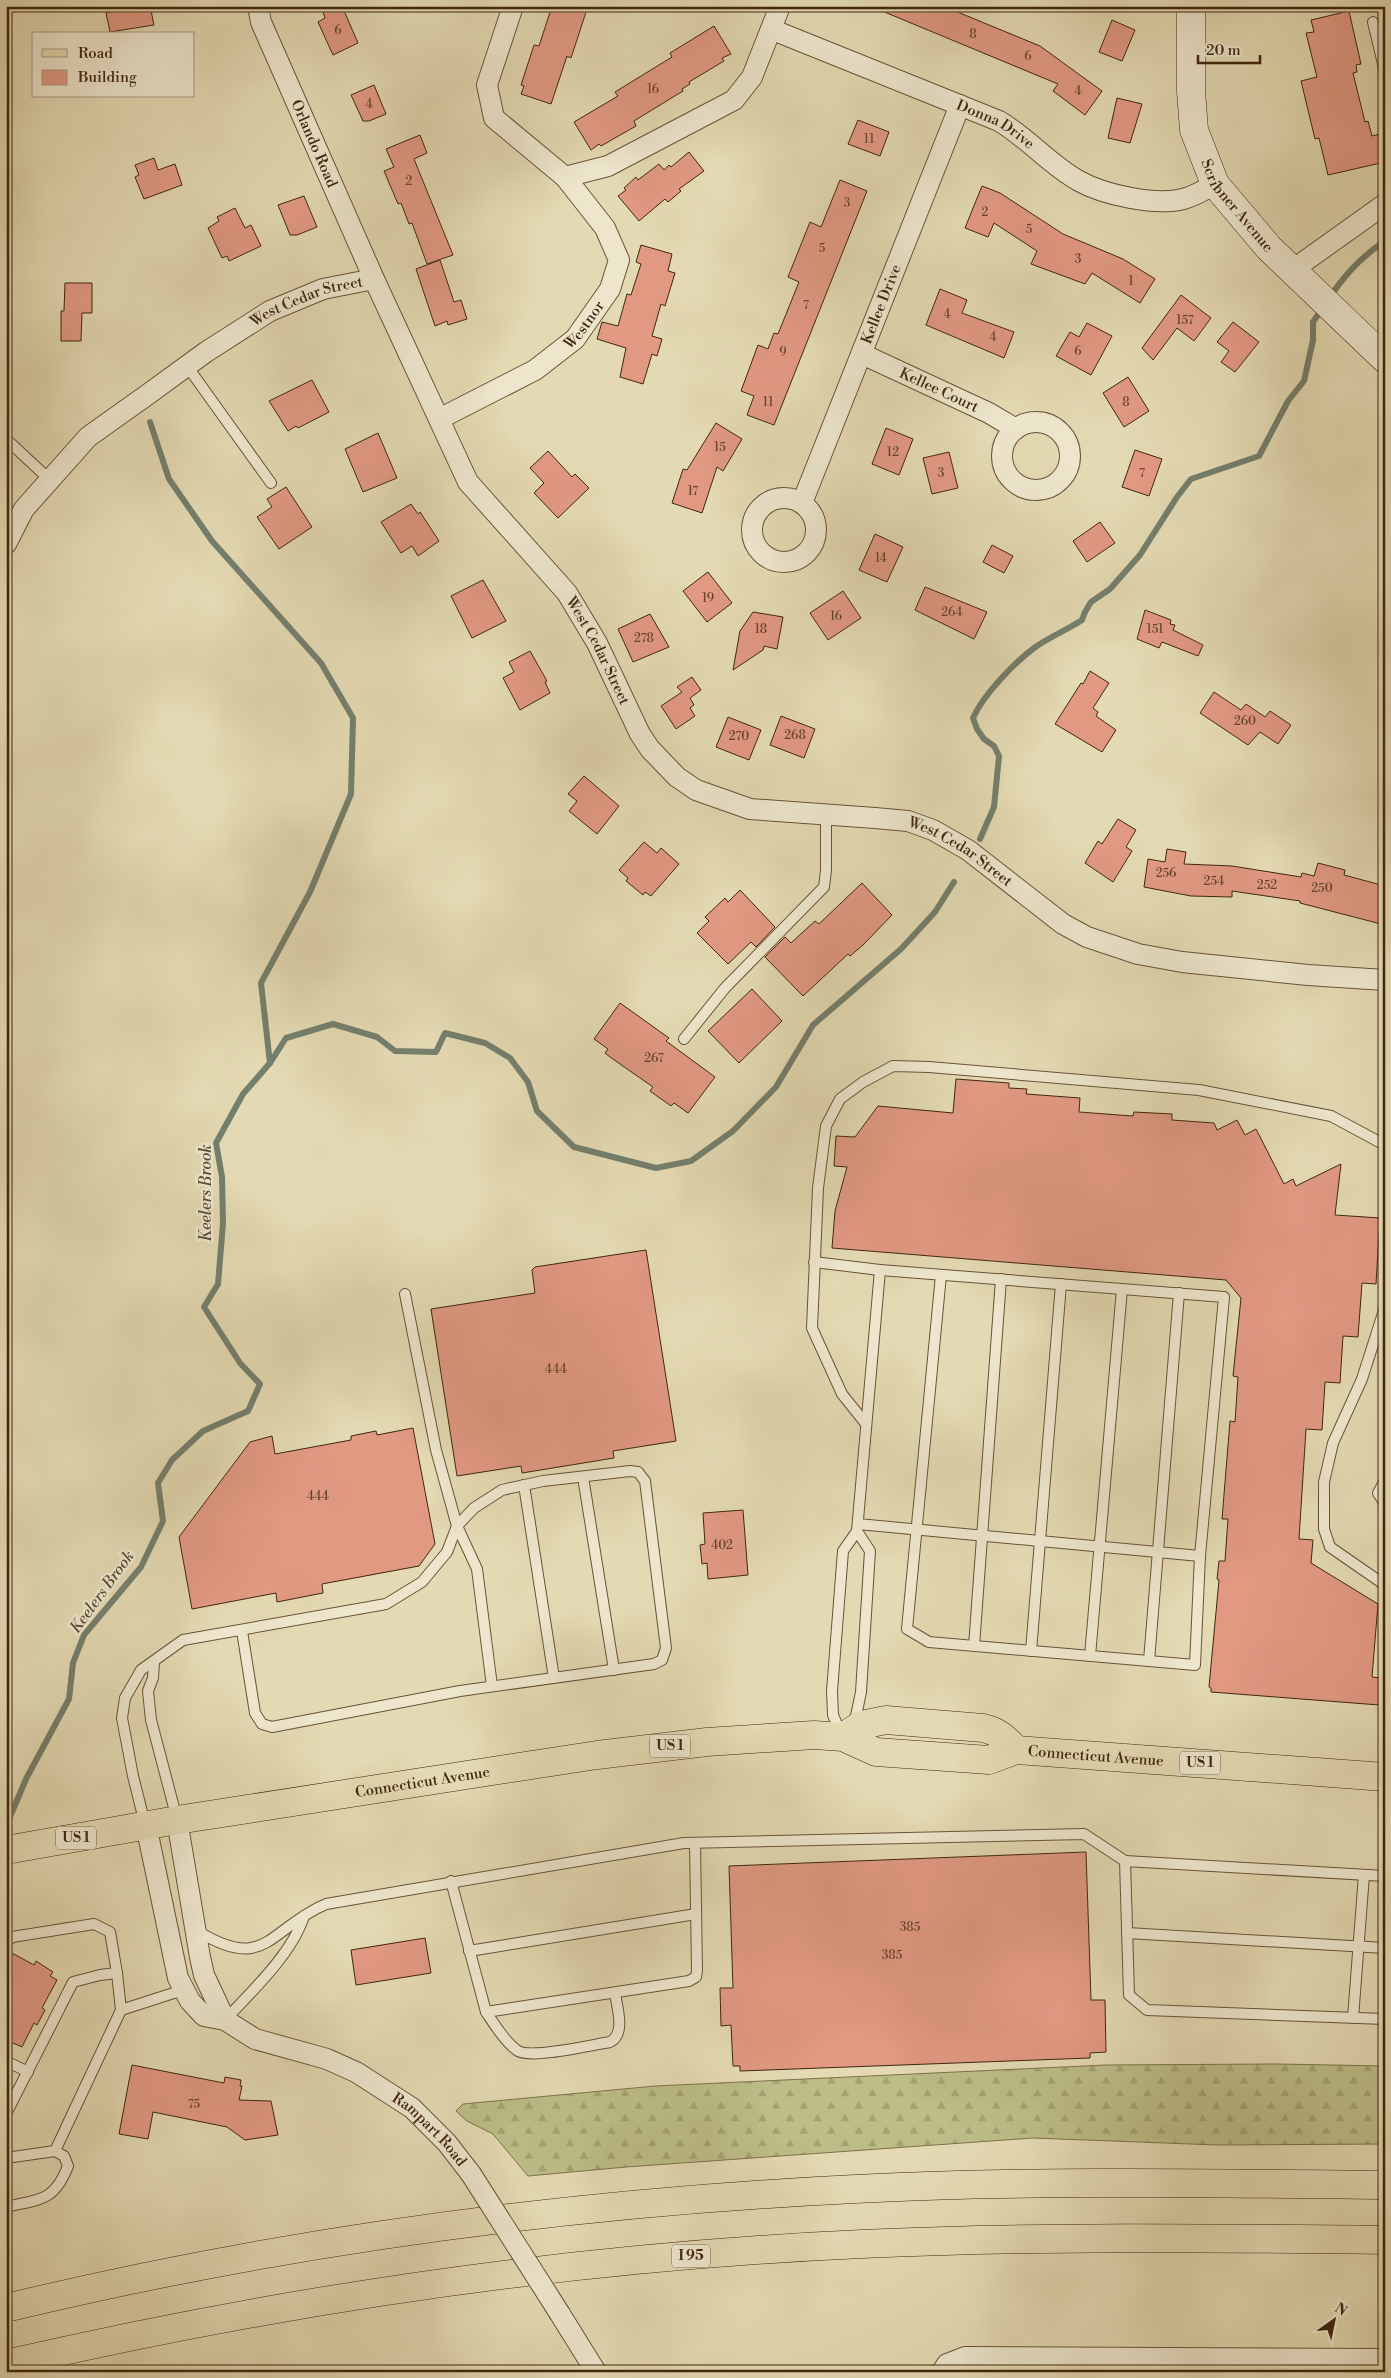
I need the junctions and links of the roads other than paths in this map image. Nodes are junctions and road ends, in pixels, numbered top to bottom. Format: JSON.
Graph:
{"nodes":[{"id":1,"x":258,"y":6,"type":"edge"},
{"id":2,"x":513,"y":6,"type":"edge"},
{"id":3,"x":780,"y":6,"type":"edge"},
{"id":4,"x":1192,"y":6,"type":"edge"},
{"id":5,"x":1372,"y":22,"type":"dead end"},
{"id":6,"x":772,"y":30,"type":"junction"},
{"id":7,"x":1385,"y":72,"type":"edge"},
{"id":8,"x":960,"y":105,"type":"junction"},
{"id":9,"x":565,"y":177,"type":"junction"},
{"id":10,"x":1214,"y":184,"type":"junction"},
{"id":11,"x":1385,"y":204,"type":"edge"},
{"id":12,"x":1292,"y":271,"type":"junction"},
{"id":13,"x":374,"y":279,"type":"junction"},
{"id":14,"x":862,"y":354,"type":"junction"},
{"id":15,"x":1385,"y":359,"type":"edge"},
{"id":16,"x":187,"y":366,"type":"junction"},
{"id":17,"x":439,"y":419,"type":"junction"},
{"id":18,"x":1016,"y":429,"type":"dead end"},
{"id":19,"x":6,"y":439,"type":"edge"},
{"id":20,"x":50,"y":480,"type":"junction"},
{"id":21,"x":271,"y":483,"type":"dead end"},
{"id":22,"x":802,"y":503,"type":"dead end"},
{"id":23,"x":6,"y":544,"type":"edge"},
{"id":24,"x":826,"y":815,"type":"junction"},
{"id":25,"x":1385,"y":980,"type":"edge"},
{"id":26,"x":684,"y":1040,"type":"dead end"},
{"id":27,"x":1385,"y":1145,"type":"edge"},
{"id":28,"x":814,"y":1262,"type":"junction"},
{"id":29,"x":880,"y":1270,"type":"junction"},
{"id":30,"x":941,"y":1275,"type":"junction"},
{"id":31,"x":1000,"y":1279,"type":"junction"},
{"id":32,"x":1061,"y":1284,"type":"junction"},
{"id":33,"x":1122,"y":1289,"type":"junction"},
{"id":34,"x":1179,"y":1293,"type":"junction"},
{"id":35,"x":405,"y":1294,"type":"dead end"},
{"id":36,"x":1385,"y":1307,"type":"edge"},
{"id":37,"x":866,"y":1424,"type":"junction"},
{"id":38,"x":583,"y":1477,"type":"junction"},
{"id":39,"x":1385,"y":1480,"type":"edge"},
{"id":40,"x":524,"y":1485,"type":"junction"},
{"id":41,"x":1385,"y":1504,"type":"edge"},
{"id":42,"x":457,"y":1526,"type":"junction"},
{"id":43,"x":857,"y":1527,"type":"junction"},
{"id":44,"x":917,"y":1529,"type":"junction"},
{"id":45,"x":982,"y":1535,"type":"junction"},
{"id":46,"x":1041,"y":1541,"type":"junction"},
{"id":47,"x":1099,"y":1546,"type":"junction"},
{"id":48,"x":1157,"y":1552,"type":"junction"},
{"id":49,"x":1200,"y":1556,"type":"junction"},
{"id":50,"x":1385,"y":1585,"type":"edge"},
{"id":51,"x":242,"y":1631,"type":"junction"},
{"id":52,"x":974,"y":1646,"type":"junction"},
{"id":53,"x":1031,"y":1651,"type":"junction"},
{"id":54,"x":1090,"y":1656,"type":"junction"},
{"id":55,"x":1149,"y":1661,"type":"junction"},
{"id":56,"x":154,"y":1662,"type":"junction"},
{"id":57,"x":614,"y":1670,"type":"junction"},
{"id":58,"x":554,"y":1678,"type":"junction"},
{"id":59,"x":492,"y":1686,"type":"junction"},
{"id":60,"x":843,"y":1737,"type":"junction"},
{"id":61,"x":1385,"y":1777,"type":"edge"},
{"id":62,"x":177,"y":1820,"type":"junction"},
{"id":63,"x":146,"y":1825,"type":"junction"},
{"id":64,"x":695,"y":1843,"type":"junction"},
{"id":65,"x":6,"y":1850,"type":"edge"},
{"id":66,"x":1125,"y":1861,"type":"junction"},
{"id":67,"x":1364,"y":1875,"type":"junction"},
{"id":68,"x":1385,"y":1876,"type":"edge"},
{"id":69,"x":451,"y":1881,"type":"junction"},
{"id":70,"x":696,"y":1914,"type":"junction"},
{"id":71,"x":304,"y":1916,"type":"junction"},
{"id":72,"x":195,"y":1929,"type":"junction"},
{"id":73,"x":1127,"y":1933,"type":"junction"},
{"id":74,"x":6,"y":1943,"type":"edge"},
{"id":75,"x":1359,"y":1947,"type":"junction"},
{"id":76,"x":1385,"y":1948,"type":"edge"},
{"id":77,"x":469,"y":1951,"type":"junction"},
{"id":78,"x":117,"y":1974,"type":"junction"},
{"id":79,"x":183,"y":1990,"type":"junction"},
{"id":80,"x":615,"y":1993,"type":"junction"},
{"id":81,"x":121,"y":2010,"type":"junction"},
{"id":82,"x":486,"y":2012,"type":"junction"},
{"id":83,"x":1353,"y":2018,"type":"junction"},
{"id":84,"x":1385,"y":2019,"type":"edge"},
{"id":85,"x":225,"y":2020,"type":"junction"},
{"id":86,"x":6,"y":2061,"type":"edge"},
{"id":87,"x":28,"y":2072,"type":"junction"},
{"id":88,"x":6,"y":2114,"type":"edge"},
{"id":89,"x":55,"y":2151,"type":"junction"},
{"id":90,"x":6,"y":2158,"type":"edge"},
{"id":91,"x":1385,"y":2185,"type":"edge"},
{"id":92,"x":6,"y":2207,"type":"edge"},
{"id":93,"x":1385,"y":2240,"type":"edge"},
{"id":94,"x":6,"y":2308,"type":"edge"},
{"id":95,"x":1385,"y":2360,"type":"edge"},
{"id":96,"x":6,"y":2364,"type":"edge"},
{"id":97,"x":1319,"y":2366,"type":"edge"},
{"id":98,"x":596,"y":2372,"type":"edge"},
{"id":99,"x":942,"y":2372,"type":"edge"}],
"edges":[{"from":1,"to":13,"type":"street","name":"Orlando Road"},
{"from":2,"to":9,"type":"street","name":"Westnor"},
{"from":3,"to":6,"type":"street"},
{"from":4,"to":10,"type":"street","name":"Scribner Avenue"},
{"from":5,"to":7,"type":"lane"},
{"from":6,"to":8,"type":"street","name":"Donna Drive"},
{"from":6,"to":9,"type":"street"},
{"from":8,"to":10,"type":"street","name":"Donna Drive"},
{"from":8,"to":14,"type":"street","name":"Kellee Drive"},
{"from":9,"to":17,"type":"street","name":"Westnor"},
{"from":10,"to":12,"type":"street","name":"Scribner Avenue"},
{"from":11,"to":12,"type":"street"},
{"from":12,"to":15,"type":"street","name":"Scribner Avenue"},
{"from":13,"to":16,"type":"street","name":"West Cedar Street"},
{"from":13,"to":17,"type":"street","name":"West Cedar Street"},
{"from":14,"to":18,"type":"street","name":"Kellee Court"},
{"from":14,"to":22,"type":"street","name":"Kellee Drive"},
{"from":16,"to":20,"type":"street","name":"West Cedar Street"},
{"from":16,"to":21,"type":"lane"},
{"from":17,"to":24,"type":"street","name":"West Cedar Street"},
{"from":19,"to":20,"type":"lane"},
{"from":20,"to":23,"type":"street","name":"West Cedar Street"},
{"from":24,"to":25,"type":"street","name":"West Cedar Street"},
{"from":24,"to":26,"type":"lane"},
{"from":27,"to":28,"type":"lane"},
{"from":28,"to":29,"type":"lane"},
{"from":28,"to":37,"type":"lane"},
{"from":29,"to":30,"type":"lane"},
{"from":29,"to":37,"type":"lane"},
{"from":30,"to":31,"type":"lane"},
{"from":30,"to":44,"type":"lane"},
{"from":31,"to":32,"type":"lane"},
{"from":31,"to":45,"type":"lane"},
{"from":32,"to":33,"type":"lane"},
{"from":32,"to":46,"type":"lane"},
{"from":33,"to":34,"type":"lane"},
{"from":33,"to":47,"type":"lane"},
{"from":34,"to":48,"type":"lane"},
{"from":34,"to":49,"type":"lane"},
{"from":35,"to":42,"type":"lane"},
{"from":36,"to":50,"type":"lane"},
{"from":37,"to":43,"type":"lane"},
{"from":38,"to":40,"type":"lane"},
{"from":38,"to":57,"type":"lane"},
{"from":38,"to":57,"type":"lane"},
{"from":39,"to":41,"type":"lane"},
{"from":40,"to":42,"type":"lane"},
{"from":40,"to":58,"type":"lane"},
{"from":42,"to":51,"type":"lane"},
{"from":42,"to":59,"type":"lane"},
{"from":43,"to":44,"type":"lane"},
{"from":43,"to":60,"type":"lane"},
{"from":43,"to":60,"type":"lane"},
{"from":44,"to":45,"type":"lane"},
{"from":44,"to":52,"type":"lane"},
{"from":45,"to":46,"type":"lane"},
{"from":45,"to":52,"type":"lane"},
{"from":46,"to":47,"type":"lane"},
{"from":46,"to":53,"type":"lane"},
{"from":47,"to":48,"type":"lane"},
{"from":47,"to":54,"type":"lane"},
{"from":48,"to":49,"type":"lane"},
{"from":48,"to":55,"type":"lane"},
{"from":49,"to":55,"type":"lane"},
{"from":51,"to":56,"type":"lane"},
{"from":51,"to":59,"type":"lane"},
{"from":52,"to":53,"type":"lane"},
{"from":53,"to":54,"type":"lane"},
{"from":54,"to":55,"type":"lane"},
{"from":56,"to":62,"type":"lane"},
{"from":56,"to":63,"type":"lane"},
{"from":57,"to":58,"type":"lane"},
{"from":58,"to":59,"type":"lane"},
{"from":60,"to":61,"type":"main road","name":"Connecticut Avenue","number":"US 1"},
{"from":60,"to":62,"type":"main road","name":"Connecticut Avenue","number":"US 1"},
{"from":62,"to":63,"type":"main road","name":"Connecticut Avenue","number":"US 1"},
{"from":62,"to":72,"type":"street"},
{"from":63,"to":65,"type":"main road","name":"Connecticut Avenue","number":"US 1"},
{"from":63,"to":79,"type":"street","name":"Rampart Road"},
{"from":64,"to":66,"type":"lane"},
{"from":64,"to":69,"type":"lane"},
{"from":64,"to":70,"type":"lane"},
{"from":66,"to":67,"type":"lane"},
{"from":66,"to":73,"type":"lane"},
{"from":67,"to":68,"type":"lane"},
{"from":67,"to":75,"type":"lane"},
{"from":69,"to":71,"type":"lane"},
{"from":69,"to":77,"type":"lane"},
{"from":70,"to":77,"type":"lane"},
{"from":70,"to":80,"type":"lane"},
{"from":71,"to":72,"type":"lane"},
{"from":71,"to":85,"type":"lane"},
{"from":72,"to":85,"type":"street"},
{"from":73,"to":75,"type":"lane"},
{"from":73,"to":83,"type":"lane"},
{"from":74,"to":78,"type":"lane"},
{"from":75,"to":76,"type":"lane"},
{"from":75,"to":83,"type":"lane"},
{"from":77,"to":82,"type":"lane"},
{"from":78,"to":81,"type":"lane"},
{"from":78,"to":87,"type":"lane"},
{"from":79,"to":81,"type":"lane"},
{"from":79,"to":85,"type":"street","name":"Rampart Road"},
{"from":80,"to":82,"type":"lane"},
{"from":80,"to":82,"type":"lane"},
{"from":81,"to":89,"type":"lane"},
{"from":83,"to":84,"type":"lane"},
{"from":85,"to":98,"type":"street","name":"Rampart Road","bridge":true},
{"from":86,"to":87,"type":"lane"},
{"from":87,"to":88,"type":"lane"},
{"from":89,"to":90,"type":"lane"},
{"from":89,"to":92,"type":"lane"},
{"from":91,"to":94,"type":"main road"},
{"from":93,"to":96,"type":"main road","number":"I 95"},
{"from":95,"to":97,"type":"street"},
{"from":97,"to":99,"type":"street"}]}
